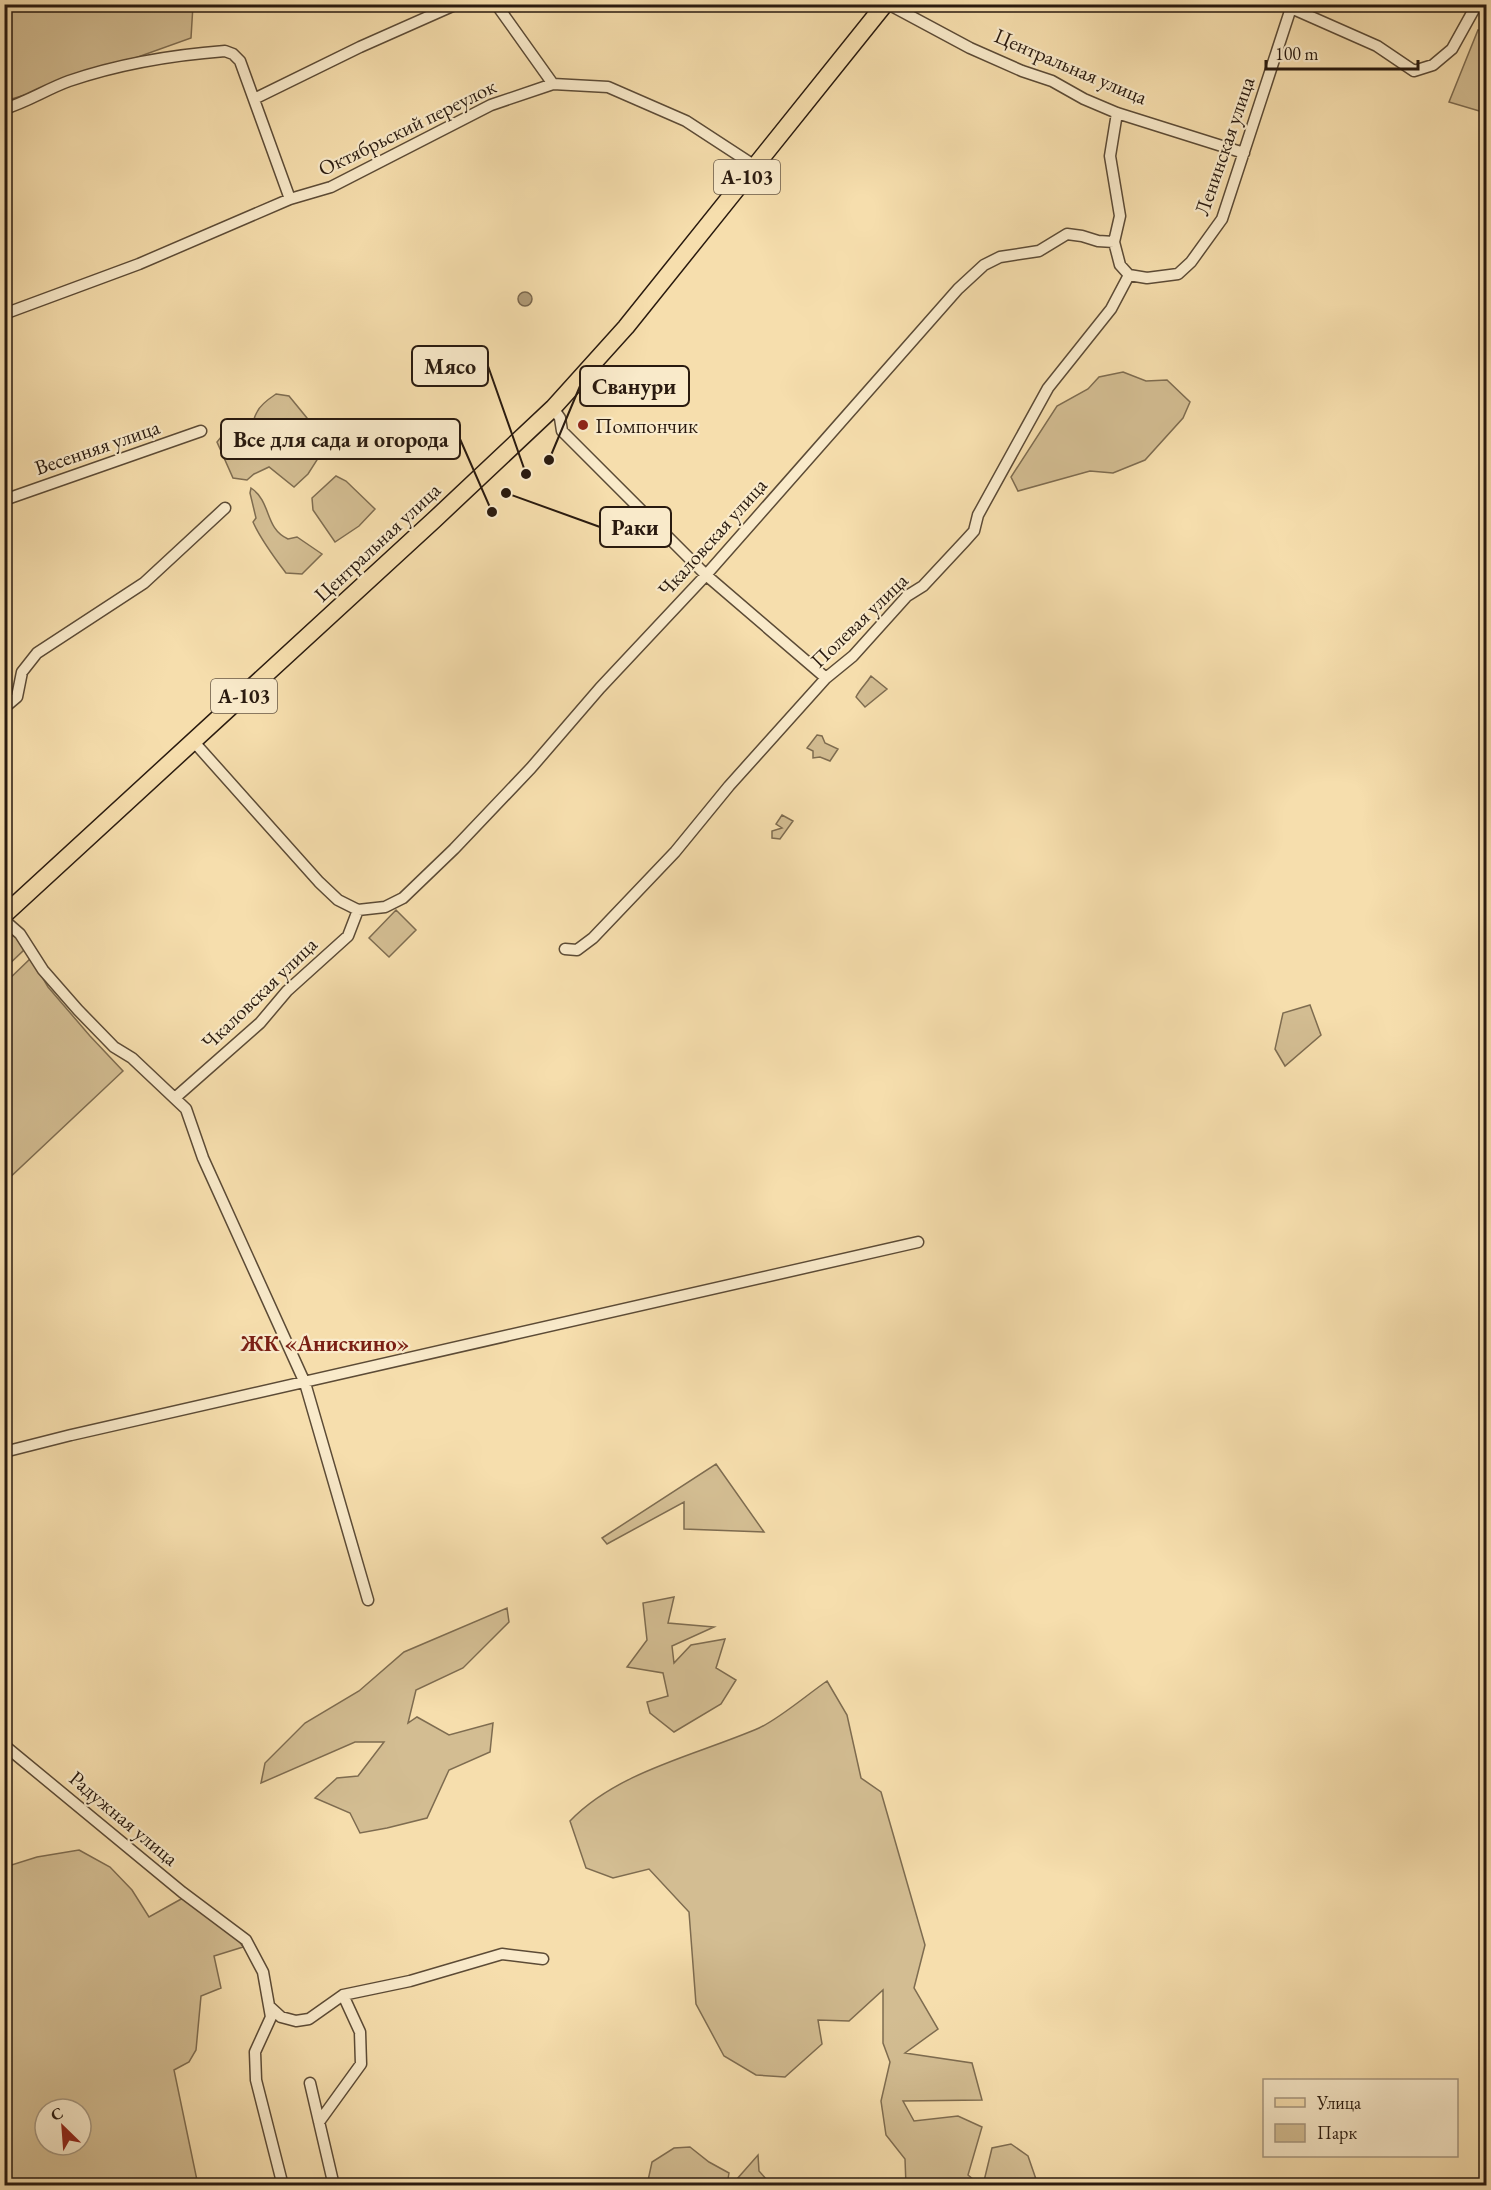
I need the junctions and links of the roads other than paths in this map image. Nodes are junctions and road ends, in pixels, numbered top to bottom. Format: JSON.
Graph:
{"nodes":[{"id":1,"x":457,"y":4,"type":"edge"},
{"id":2,"x":496,"y":4,"type":"edge"},
{"id":3,"x":886,"y":4,"type":"edge"},
{"id":4,"x":1477,"y":4,"type":"edge"},
{"id":5,"x":1291,"y":6,"type":"edge"},
{"id":6,"x":553,"y":84,"type":"junction"},
{"id":7,"x":254,"y":99,"type":"junction"},
{"id":8,"x":4,"y":109,"type":"edge"},
{"id":9,"x":1117,"y":113,"type":"junction"},
{"id":10,"x":1244,"y":153,"type":"junction"},
{"id":11,"x":756,"y":166,"type":"junction"},
{"id":12,"x":290,"y":199,"type":"junction"},
{"id":13,"x":1114,"y":242,"type":"junction"},
{"id":14,"x":1129,"y":275,"type":"junction"},
{"id":15,"x":4,"y":314,"type":"edge"},
{"id":16,"x":553,"y":408,"type":"junction"},
{"id":17,"x":201,"y":431,"type":"dead end"},
{"id":18,"x":4,"y":500,"type":"edge"},
{"id":19,"x":225,"y":508,"type":"dead end"},
{"id":20,"x":706,"y":575,"type":"junction"},
{"id":21,"x":826,"y":678,"type":"junction"},
{"id":22,"x":4,"y":708,"type":"edge"},
{"id":23,"x":194,"y":742,"type":"junction"},
{"id":24,"x":358,"y":910,"type":"junction"},
{"id":25,"x":4,"y":915,"type":"edge"},
{"id":26,"x":4,"y":920,"type":"edge"},
{"id":27,"x":565,"y":949,"type":"dead end"},
{"id":28,"x":176,"y":1097,"type":"junction"},
{"id":29,"x":918,"y":1242,"type":"dead end"},
{"id":30,"x":305,"y":1383,"type":"junction"},
{"id":31,"x":4,"y":1452,"type":"edge"},
{"id":32,"x":368,"y":1600,"type":"dead end"},
{"id":33,"x":4,"y":1744,"type":"edge"},
{"id":34,"x":543,"y":1959,"type":"dead end"},
{"id":35,"x":343,"y":1995,"type":"junction"},
{"id":36,"x":269,"y":2006,"type":"junction"},
{"id":37,"x":310,"y":2083,"type":"dead end"},
{"id":38,"x":320,"y":2122,"type":"junction"},
{"id":39,"x":283,"y":2186,"type":"edge"},
{"id":40,"x":334,"y":2186,"type":"edge"}],
"edges":[{"from":1,"to":7,"type":"street"},
{"from":2,"to":6,"type":"street"},
{"from":3,"to":9,"type":"street","name":"Центральная улица"},
{"from":3,"to":11,"type":"main road","name":"Центральная улица","number":"А-103"},
{"from":4,"to":5,"type":"street","name":"Ленинская улица"},
{"from":5,"to":10,"type":"street","name":"Ленинская улица"},
{"from":6,"to":11,"type":"street","name":"Октябрьский переулок"},
{"from":6,"to":12,"type":"street","name":"Октябрьский переулок"},
{"from":7,"to":8,"type":"street"},
{"from":7,"to":12,"type":"street"},
{"from":9,"to":10,"type":"street","name":"Центральная улица"},
{"from":9,"to":13,"type":"street"},
{"from":10,"to":14,"type":"street","name":"Ленинская улица"},
{"from":11,"to":16,"type":"main road","name":"Центральная улица","number":"А-103"},
{"from":12,"to":15,"type":"street","name":"Октябрьский переулок"},
{"from":13,"to":14,"type":"street"},
{"from":13,"to":20,"type":"street","name":"Чкаловская улица"},
{"from":14,"to":21,"type":"street","name":"Полевая улица"},
{"from":16,"to":20,"type":"street"},
{"from":16,"to":23,"type":"main road","name":"Центральная улица","number":"А-103"},
{"from":17,"to":18,"type":"street","name":"Весенняя улица"},
{"from":19,"to":22,"type":"street"},
{"from":20,"to":21,"type":"street"},
{"from":20,"to":24,"type":"street","name":"Чкаловская улица"},
{"from":21,"to":27,"type":"street","name":"Полевая улица"},
{"from":23,"to":24,"type":"street"},
{"from":23,"to":25,"type":"main road","name":"Центральная улица","number":"А-103"},
{"from":24,"to":28,"type":"street","name":"Чкаловская улица"},
{"from":26,"to":28,"type":"street"},
{"from":28,"to":30,"type":"street"},
{"from":29,"to":30,"type":"street"},
{"from":30,"to":31,"type":"street"},
{"from":30,"to":32,"type":"street"},
{"from":33,"to":36,"type":"street","name":"Радужная улица"},
{"from":34,"to":35,"type":"street"},
{"from":35,"to":36,"type":"street"},
{"from":35,"to":38,"type":"street"},
{"from":36,"to":39,"type":"street"},
{"from":37,"to":38,"type":"street"},
{"from":38,"to":40,"type":"street"}]}
